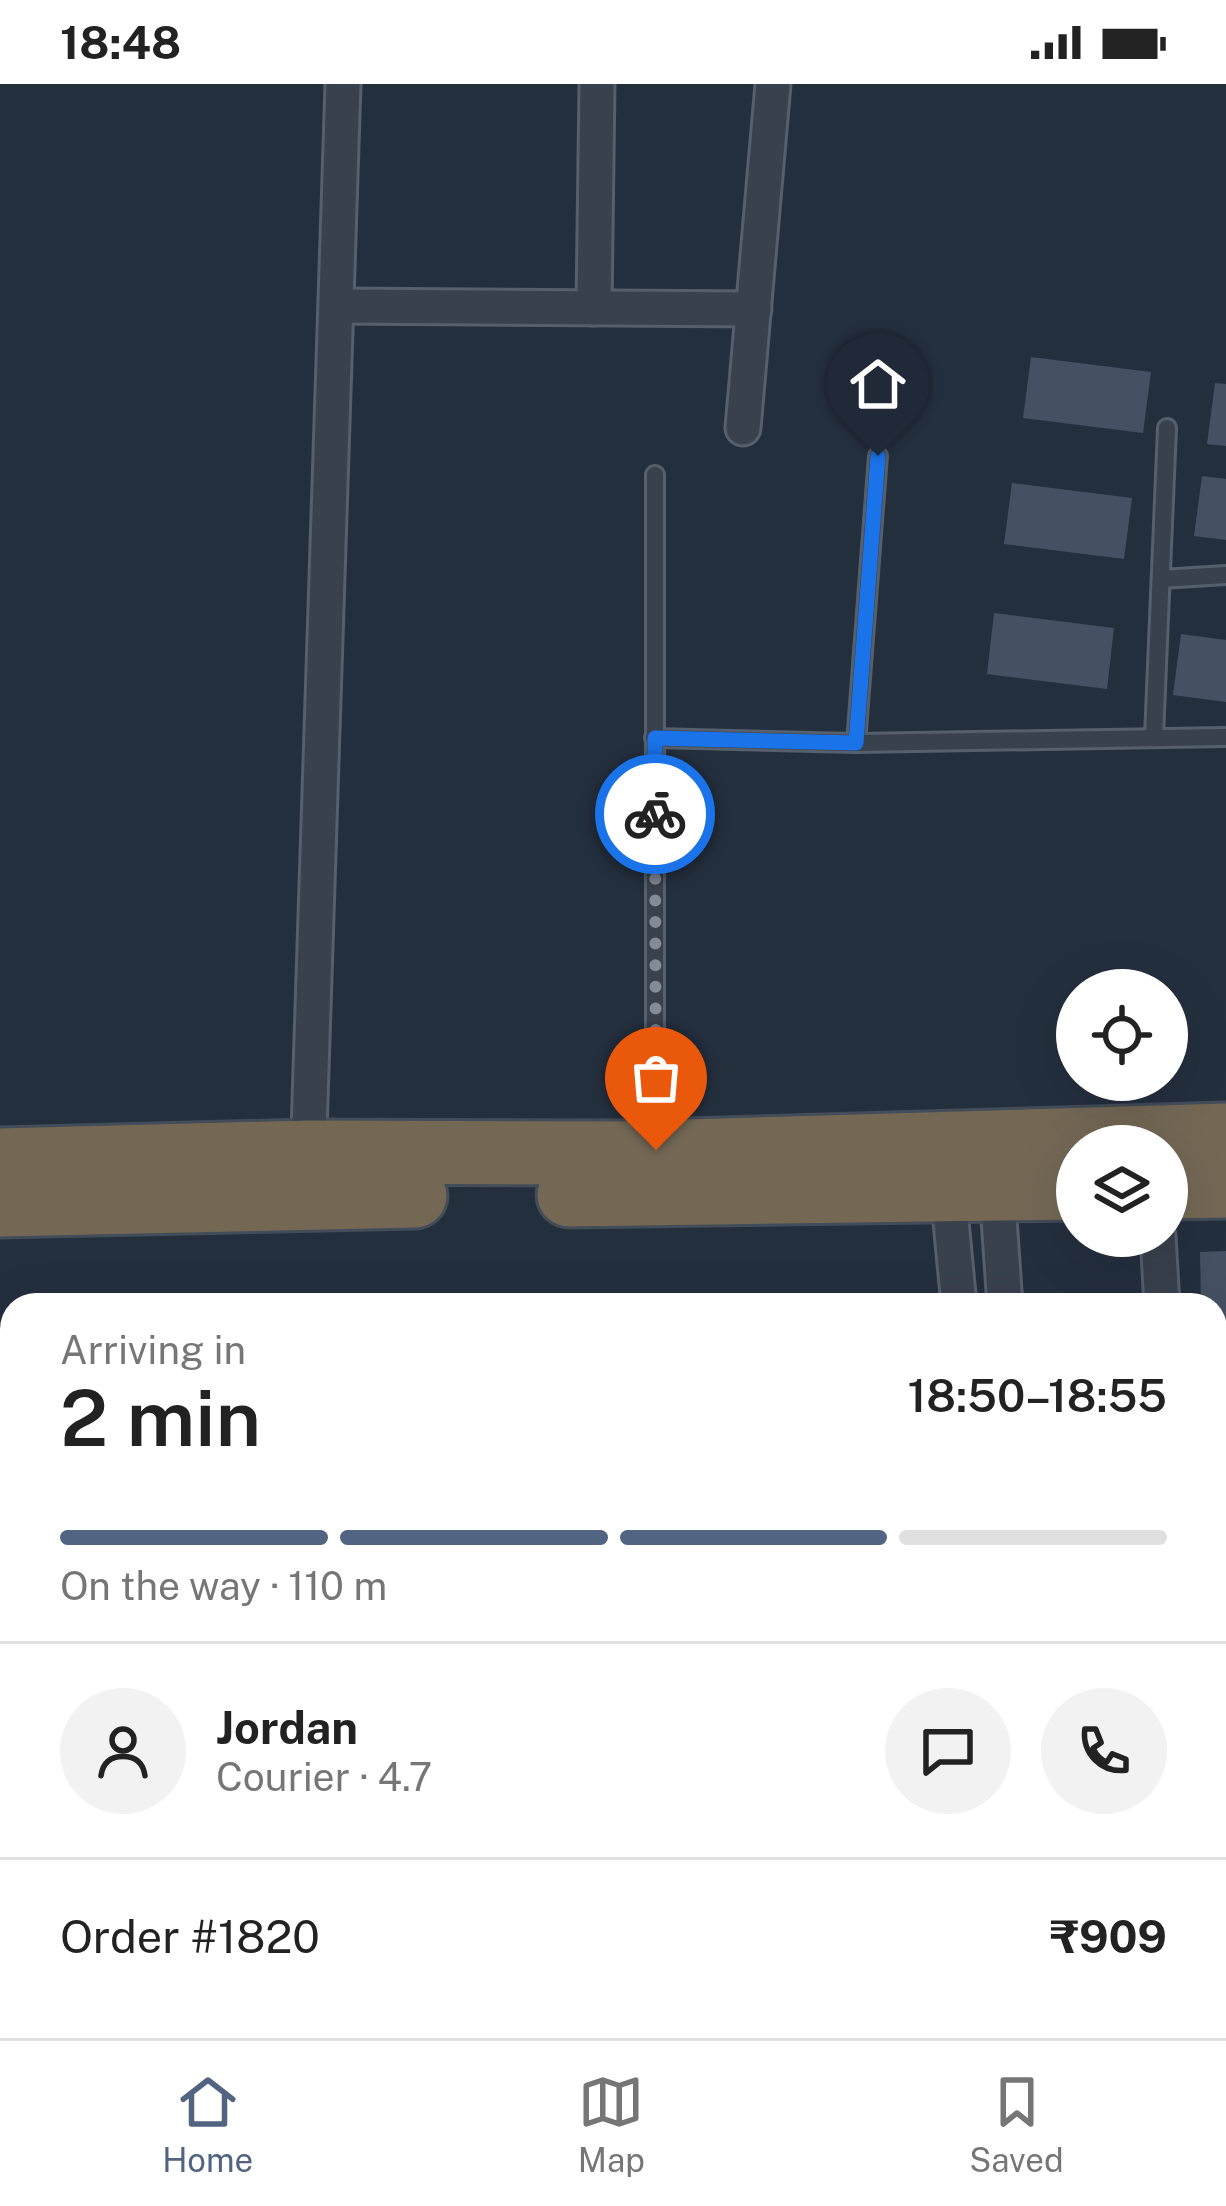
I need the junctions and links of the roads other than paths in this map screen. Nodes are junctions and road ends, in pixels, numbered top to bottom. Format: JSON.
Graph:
{"nodes":[{"id":1,"x":343,"y":84,"type":"edge"},
{"id":2,"x":596,"y":84,"type":"edge"},
{"id":3,"x":773,"y":84,"type":"edge"},
{"id":4,"x":337,"y":306,"type":"junction"},
{"id":5,"x":594,"y":308,"type":"junction"},
{"id":6,"x":754,"y":309,"type":"junction"},
{"id":7,"x":743,"y":428,"type":"dead end"},
{"id":8,"x":1167,"y":428,"type":"dead end"},
{"id":9,"x":878,"y":456,"type":"dead end"},
{"id":10,"x":656,"y":475,"type":"dead end"},
{"id":11,"x":1226,"y":575,"type":"edge"},
{"id":12,"x":1161,"y":579,"type":"junction"},
{"id":13,"x":1154,"y":737,"type":"junction"},
{"id":14,"x":1226,"y":737,"type":"edge"},
{"id":15,"x":655,"y":738,"type":"junction"},
{"id":16,"x":856,"y":743,"type":"junction"},
{"id":17,"x":1226,"y":1135,"type":"edge"},
{"id":18,"x":656,"y":1150,"type":"junction"},
{"id":19,"x":0,"y":1160,"type":"edge"},
{"id":20,"x":308,"y":1174,"type":"junction"},
{"id":21,"x":1226,"y":1186,"type":"edge"},
{"id":22,"x":1188,"y":1187,"type":"edge"},
{"id":23,"x":1056,"y":1189,"type":"edge"},
{"id":24,"x":973,"y":1190,"type":"junction"},
{"id":25,"x":0,"y":1205,"type":"edge"},
{"id":26,"x":1159,"y":1257,"type":"edge"},
{"id":27,"x":960,"y":1293,"type":"edge"},
{"id":28,"x":1002,"y":1293,"type":"edge"},
{"id":29,"x":1161,"y":1293,"type":"edge"}],
"edges":[{"from":1,"to":4,"type":"street"},
{"from":2,"to":5,"type":"street"},
{"from":3,"to":6,"type":"street"},
{"from":4,"to":5,"type":"street"},
{"from":4,"to":20,"type":"street"},
{"from":5,"to":6,"type":"street"},
{"from":6,"to":7,"type":"street"},
{"from":8,"to":12,"type":"lane"},
{"from":9,"to":16,"type":"lane"},
{"from":10,"to":15,"type":"lane"},
{"from":11,"to":12,"type":"lane"},
{"from":12,"to":13,"type":"lane"},
{"from":13,"to":14,"type":"lane"},
{"from":13,"to":16,"type":"lane"},
{"from":15,"to":16,"type":"lane"},
{"from":15,"to":18,"type":"lane"},
{"from":17,"to":18,"type":"highway"},
{"from":18,"to":20,"type":"highway"},
{"from":19,"to":20,"type":"highway"},
{"from":20,"to":24,"type":"highway"},
{"from":20,"to":25,"type":"highway"},
{"from":21,"to":22,"type":"highway"},
{"from":23,"to":24,"type":"highway"},
{"from":24,"to":27,"type":"street"},
{"from":24,"to":28,"type":"street"},
{"from":26,"to":29,"type":"street"}]}
